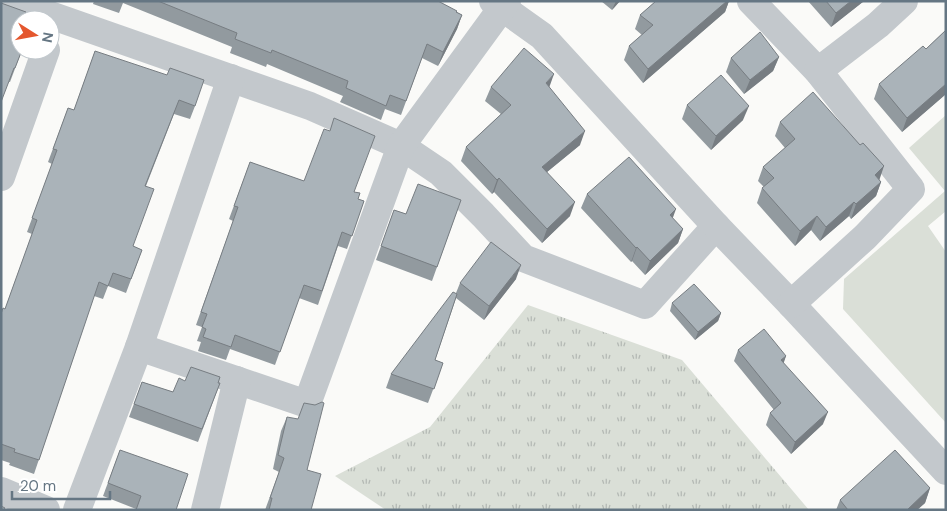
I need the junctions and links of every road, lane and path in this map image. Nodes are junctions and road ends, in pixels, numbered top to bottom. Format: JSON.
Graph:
{"nodes":[{"id":1,"x":10,"y":1,"type":"edge"},
{"id":2,"x":751,"y":1,"type":"edge"},
{"id":3,"x":904,"y":1,"type":"edge"},
{"id":4,"x":501,"y":3,"type":"edge"},
{"id":5,"x":25,"y":10,"type":"edge"},
{"id":6,"x":60,"y":30,"type":"edge"},
{"id":7,"x":42,"y":60,"type":"edge"},
{"id":8,"x":818,"y":71,"type":"junction"},
{"id":9,"x":232,"y":78,"type":"junction"},
{"id":10,"x":401,"y":146,"type":"junction"},
{"id":11,"x":1,"y":177,"type":"edge"},
{"id":12,"x":716,"y":226,"type":"junction"},
{"id":13,"x":791,"y":304,"type":"junction"},
{"id":14,"x":138,"y":346,"type":"junction"},
{"id":15,"x":237,"y":380,"type":"junction"},
{"id":16,"x":946,"y":471,"type":"edge"},
{"id":17,"x":1,"y":491,"type":"edge"},
{"id":18,"x":46,"y":510,"type":"edge"},
{"id":19,"x":77,"y":510,"type":"edge"},
{"id":20,"x":205,"y":510,"type":"edge"}],
"edges":[{"from":1,"to":5,"type":"street"},
{"from":2,"to":8,"type":"street"},
{"from":3,"to":8,"type":"street"},
{"from":4,"to":10,"type":"street"},
{"from":4,"to":12,"type":"street"},
{"from":6,"to":9,"type":"street"},
{"from":7,"to":11,"type":"street"},
{"from":8,"to":13,"type":"street"},
{"from":9,"to":10,"type":"street"},
{"from":9,"to":14,"type":"street"},
{"from":10,"to":12,"type":"street"},
{"from":10,"to":15,"type":"street"},
{"from":12,"to":13,"type":"street"},
{"from":13,"to":16,"type":"street"},
{"from":14,"to":15,"type":"street"},
{"from":14,"to":19,"type":"street"},
{"from":15,"to":20,"type":"street"},
{"from":17,"to":18,"type":"street"}]}
